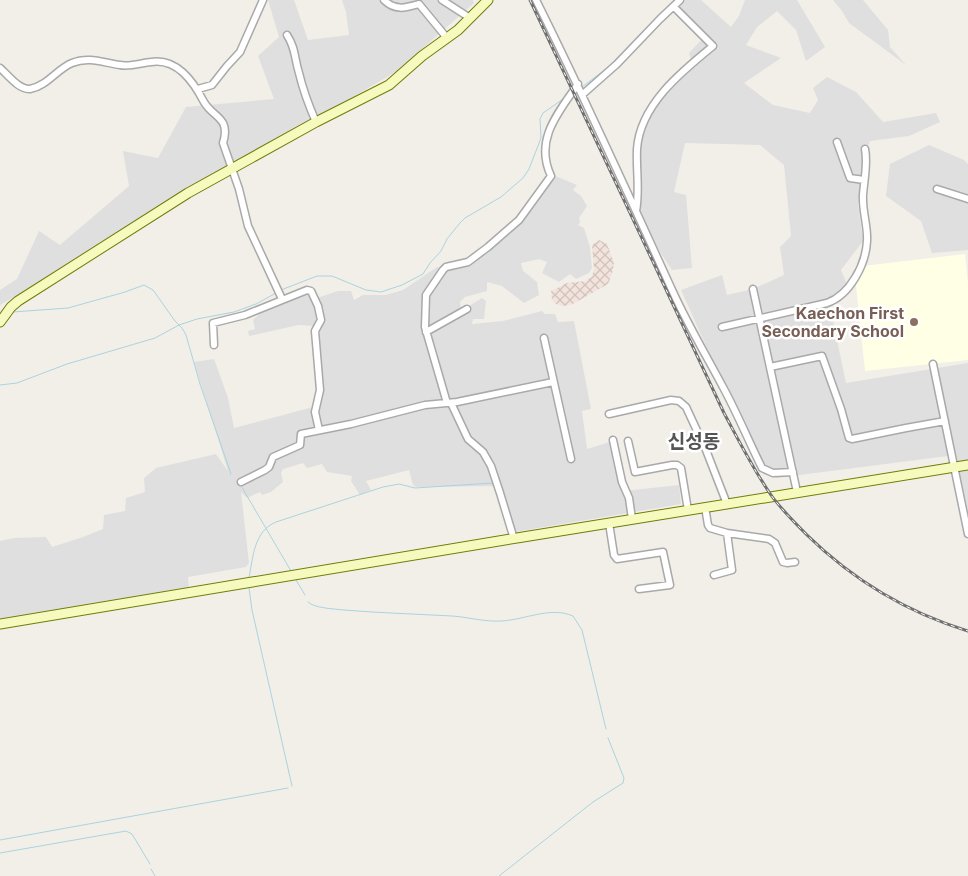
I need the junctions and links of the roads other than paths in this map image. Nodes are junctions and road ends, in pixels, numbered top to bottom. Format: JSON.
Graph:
{"nodes":[{"id":1,"x":263,"y":0,"type":"edge"},
{"id":2,"x":384,"y":0,"type":"edge"},
{"id":3,"x":442,"y":0,"type":"edge"},
{"id":4,"x":488,"y":0,"type":"edge"},
{"id":5,"x":536,"y":0,"type":"edge"},
{"id":6,"x":680,"y":0,"type":"edge"},
{"id":7,"x":674,"y":7,"type":"junction"},
{"id":8,"x":470,"y":18,"type":"junction"},
{"id":9,"x":287,"y":35,"type":"dead end"},
{"id":10,"x":447,"y":38,"type":"junction"},
{"id":11,"x":0,"y":68,"type":"edge"},
{"id":12,"x":578,"y":84,"type":"junction"},
{"id":13,"x":198,"y":89,"type":"junction"},
{"id":14,"x":582,"y":94,"type":"junction"},
{"id":15,"x":316,"y":122,"type":"junction"},
{"id":16,"x":838,"y":142,"type":"dead end"},
{"id":17,"x":866,"y":149,"type":"dead end"},
{"id":18,"x":232,"y":169,"type":"junction"},
{"id":19,"x":864,"y":180,"type":"junction"},
{"id":20,"x":937,"y":189,"type":"dead end"},
{"id":21,"x":968,"y":199,"type":"edge"},
{"id":22,"x":635,"y":212,"type":"junction"},
{"id":23,"x":753,"y":290,"type":"dead end"},
{"id":24,"x":282,"y":299,"type":"junction"},
{"id":25,"x":467,"y":309,"type":"dead end"},
{"id":26,"x":759,"y":319,"type":"junction"},
{"id":27,"x":0,"y":322,"type":"edge"},
{"id":28,"x":722,"y":327,"type":"dead end"},
{"id":29,"x":426,"y":332,"type":"junction"},
{"id":30,"x":544,"y":338,"type":"dead end"},
{"id":31,"x":214,"y":345,"type":"dead end"},
{"id":32,"x":933,"y":364,"type":"dead end"},
{"id":33,"x":770,"y":367,"type":"junction"},
{"id":34,"x":553,"y":382,"type":"junction"},
{"id":35,"x":449,"y":403,"type":"junction"},
{"id":36,"x":609,"y":414,"type":"dead end"},
{"id":37,"x":945,"y":421,"type":"junction"},
{"id":38,"x":319,"y":430,"type":"junction"},
{"id":39,"x":613,"y":440,"type":"dead end"},
{"id":40,"x":628,"y":441,"type":"dead end"},
{"id":41,"x":571,"y":459,"type":"dead end"},
{"id":42,"x":968,"y":465,"type":"edge"},
{"id":43,"x":955,"y":468,"type":"junction"},
{"id":44,"x":793,"y":472,"type":"junction"},
{"id":45,"x":241,"y":482,"type":"dead end"},
{"id":46,"x":797,"y":492,"type":"junction"},
{"id":47,"x":727,"y":504,"type":"junction"},
{"id":48,"x":706,"y":508,"type":"junction"},
{"id":49,"x":688,"y":510,"type":"junction"},
{"id":50,"x":632,"y":519,"type":"junction"},
{"id":51,"x":610,"y":523,"type":"junction"},
{"id":52,"x":727,"y":533,"type":"junction"},
{"id":53,"x":968,"y":534,"type":"edge"},
{"id":54,"x":514,"y":539,"type":"junction"},
{"id":55,"x":796,"y":562,"type":"dead end"},
{"id":56,"x":714,"y":575,"type":"dead end"},
{"id":57,"x":639,"y":589,"type":"dead end"},
{"id":58,"x":0,"y":624,"type":"edge"}],
"edges":[{"from":1,"to":13,"type":"street"},
{"from":2,"to":10,"type":"street"},
{"from":3,"to":8,"type":"street"},
{"from":4,"to":8,"type":"main road"},
{"from":5,"to":12,"type":"street"},
{"from":6,"to":7,"type":"street"},
{"from":7,"to":14,"type":"street"},
{"from":7,"to":22,"type":"street"},
{"from":8,"to":10,"type":"main road"},
{"from":9,"to":15,"type":"street"},
{"from":10,"to":15,"type":"main road"},
{"from":11,"to":13,"type":"street"},
{"from":12,"to":14,"type":"street"},
{"from":12,"to":29,"type":"street"},
{"from":13,"to":18,"type":"street"},
{"from":14,"to":22,"type":"street"},
{"from":15,"to":18,"type":"main road"},
{"from":16,"to":19,"type":"street"},
{"from":17,"to":19,"type":"street"},
{"from":18,"to":24,"type":"street"},
{"from":18,"to":27,"type":"main road"},
{"from":19,"to":26,"type":"street"},
{"from":20,"to":21,"type":"street"},
{"from":22,"to":44,"type":"street"},
{"from":23,"to":26,"type":"street"},
{"from":24,"to":31,"type":"street"},
{"from":24,"to":38,"type":"street"},
{"from":25,"to":29,"type":"street"},
{"from":26,"to":28,"type":"street"},
{"from":26,"to":33,"type":"street"},
{"from":29,"to":35,"type":"street"},
{"from":30,"to":34,"type":"street"},
{"from":32,"to":37,"type":"street"},
{"from":33,"to":37,"type":"street"},
{"from":33,"to":44,"type":"street"},
{"from":34,"to":35,"type":"street"},
{"from":34,"to":41,"type":"street"},
{"from":35,"to":38,"type":"street"},
{"from":35,"to":54,"type":"street"},
{"from":36,"to":47,"type":"street"},
{"from":37,"to":43,"type":"street"},
{"from":38,"to":45,"type":"street"},
{"from":39,"to":50,"type":"street"},
{"from":40,"to":49,"type":"street"},
{"from":42,"to":43,"type":"main road"},
{"from":43,"to":46,"type":"main road"},
{"from":43,"to":53,"type":"street"},
{"from":44,"to":46,"type":"street"},
{"from":46,"to":47,"type":"main road"},
{"from":47,"to":48,"type":"main road"},
{"from":48,"to":49,"type":"main road"},
{"from":48,"to":52,"type":"street"},
{"from":49,"to":50,"type":"main road"},
{"from":50,"to":51,"type":"main road"},
{"from":51,"to":54,"type":"main road"},
{"from":51,"to":57,"type":"street"},
{"from":52,"to":55,"type":"street"},
{"from":52,"to":56,"type":"street"},
{"from":54,"to":58,"type":"main road"}]}
